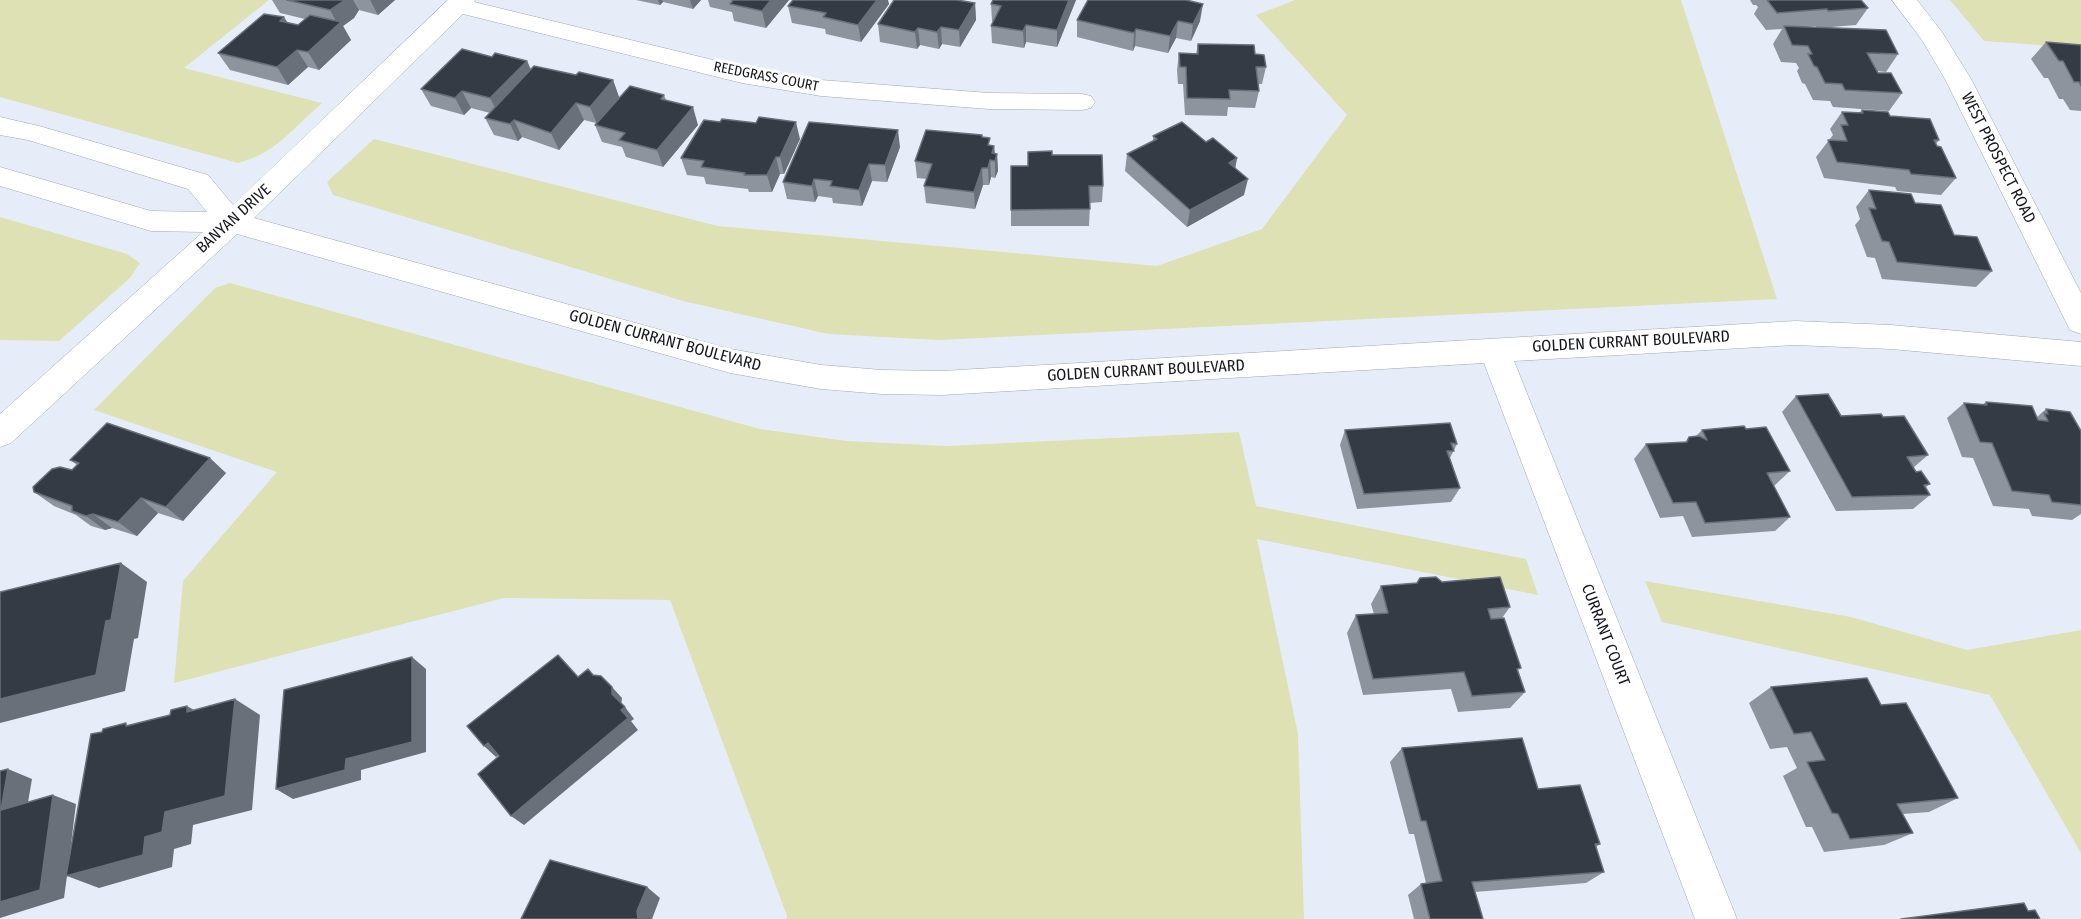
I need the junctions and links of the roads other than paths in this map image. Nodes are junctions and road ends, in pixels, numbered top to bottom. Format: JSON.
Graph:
{"nodes":[{"id":1,"x":1904,"y":0,"type":"edge"},
{"id":2,"x":460,"y":2,"type":"edge"},
{"id":3,"x":1083,"y":102,"type":"dead end"},
{"id":4,"x":0,"y":126,"type":"edge"},
{"id":5,"x":0,"y":176,"type":"edge"},
{"id":6,"x":231,"y":222,"type":"junction"},
{"id":7,"x":2081,"y":322,"type":"edge"},
{"id":8,"x":1494,"y":350,"type":"junction"},
{"id":9,"x":2081,"y":354,"type":"edge"},
{"id":10,"x":0,"y":434,"type":"edge"},
{"id":11,"x":1716,"y":919,"type":"edge"}],
"edges":[{"from":1,"to":7,"type":"street","name":"WEST PROSPECT ROAD"},
{"from":2,"to":3,"type":"street","name":"REEDGRASS COURT"},
{"from":2,"to":6,"type":"street","name":"BANYAN DRIVE"},
{"from":4,"to":6,"type":"street"},
{"from":5,"to":6,"type":"street","name":"GOLDEN CURRANT BOULEVARD"},
{"from":6,"to":8,"type":"street","name":"GOLDEN CURRANT BOULEVARD"},
{"from":6,"to":10,"type":"street","name":"BANYAN DRIVE"},
{"from":8,"to":9,"type":"street","name":"GOLDEN CURRANT BOULEVARD"},
{"from":8,"to":11,"type":"street","name":"CURRANT COURT"}]}
